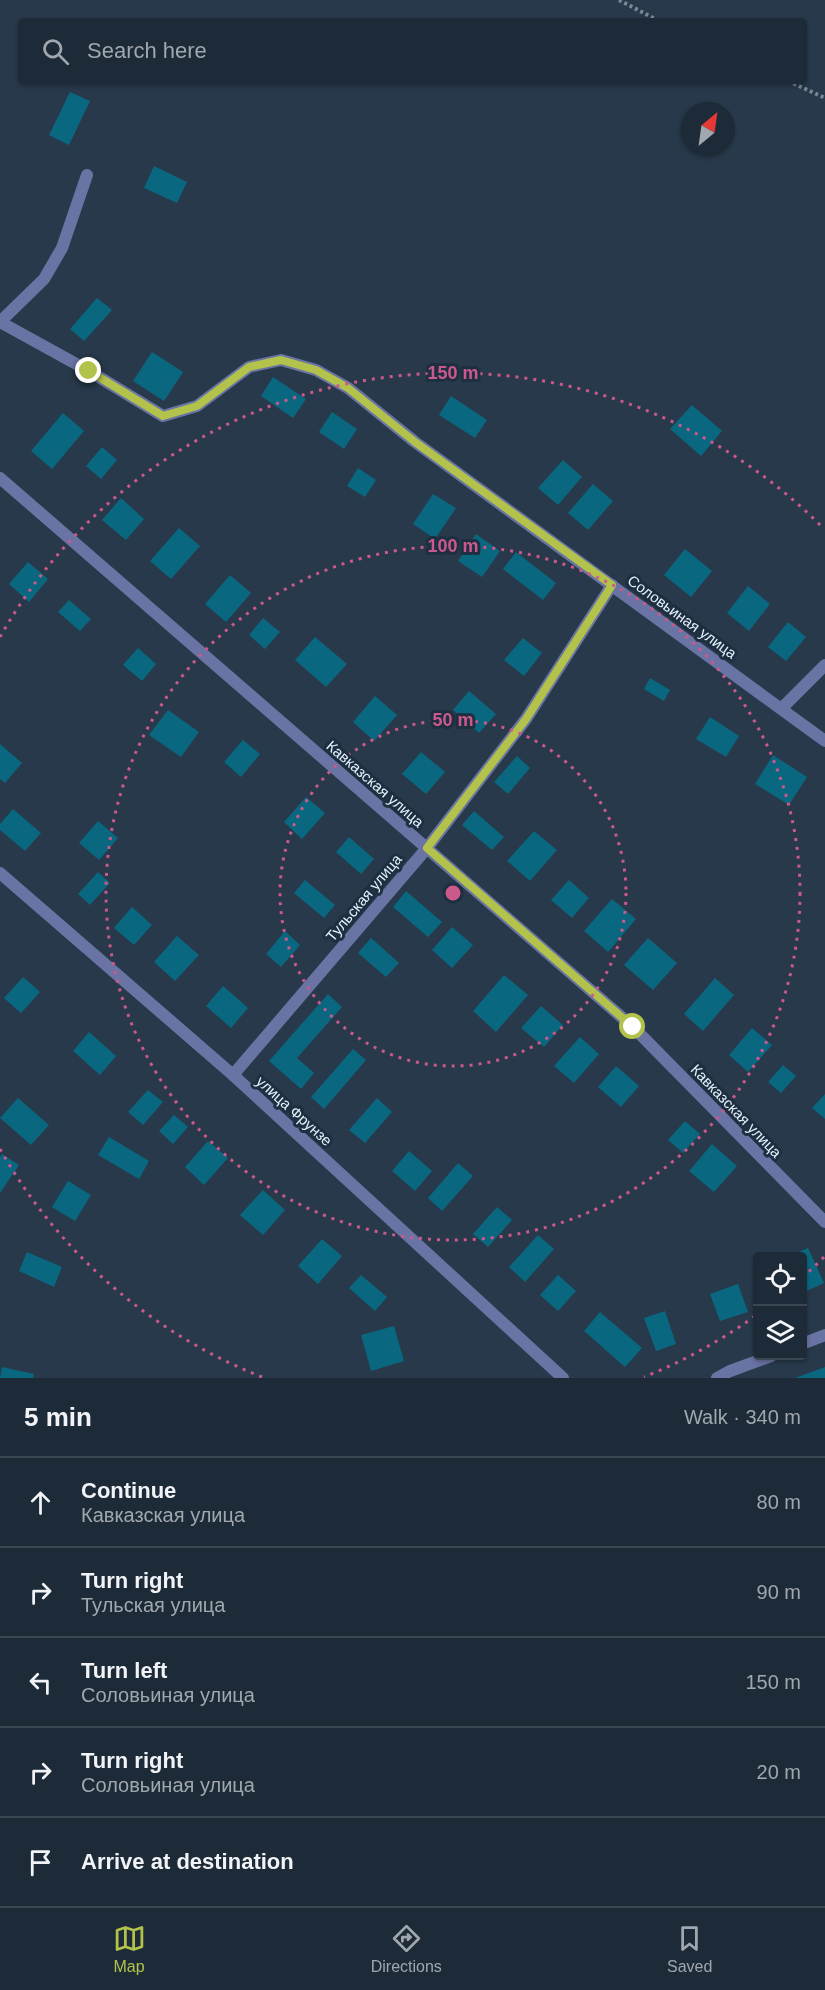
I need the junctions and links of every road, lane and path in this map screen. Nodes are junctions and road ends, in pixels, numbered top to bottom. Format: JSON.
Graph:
{"nodes":[{"id":1,"x":619,"y":0,"type":"edge"},
{"id":2,"x":652,"y":18,"type":"edge"},
{"id":3,"x":795,"y":84,"type":"edge"},
{"id":4,"x":825,"y":98,"type":"edge"},
{"id":5,"x":87,"y":176,"type":"dead end"},
{"id":6,"x":0,"y":322,"type":"edge"},
{"id":7,"x":0,"y":478,"type":"edge"},
{"id":8,"x":612,"y":585,"type":"junction"},
{"id":9,"x":825,"y":665,"type":"edge"},
{"id":10,"x":782,"y":708,"type":"junction"},
{"id":11,"x":825,"y":741,"type":"edge"},
{"id":12,"x":427,"y":848,"type":"junction"},
{"id":13,"x":0,"y":873,"type":"edge"},
{"id":14,"x":233,"y":1075,"type":"junction"},
{"id":15,"x":825,"y":1222,"type":"edge"},
{"id":16,"x":825,"y":1335,"type":"edge"},
{"id":17,"x":807,"y":1342,"type":"edge"},
{"id":18,"x":760,"y":1360,"type":"edge"},
{"id":19,"x":563,"y":1378,"type":"edge"},
{"id":20,"x":717,"y":1378,"type":"edge"}],
"edges":[{"from":1,"to":2,"type":"path"},
{"from":3,"to":4,"type":"path"},
{"from":5,"to":6,"type":"street"},
{"from":6,"to":8,"type":"street","name":"Соловьиная улица"},
{"from":7,"to":12,"type":"street","name":"Кавказская улица"},
{"from":8,"to":10,"type":"street","name":"Соловьиная улица"},
{"from":8,"to":12,"type":"street","name":"Тульская улица"},
{"from":9,"to":10,"type":"street"},
{"from":10,"to":11,"type":"street","name":"Соловьиная улица"},
{"from":12,"to":14,"type":"street","name":"Тульская улица"},
{"from":12,"to":15,"type":"street","name":"Кавказская улица"},
{"from":13,"to":14,"type":"street","name":"улица Фрунзе"},
{"from":14,"to":19,"type":"street","name":"улица Фрунзе"},
{"from":16,"to":17,"type":"street"},
{"from":18,"to":20,"type":"street"}]}
